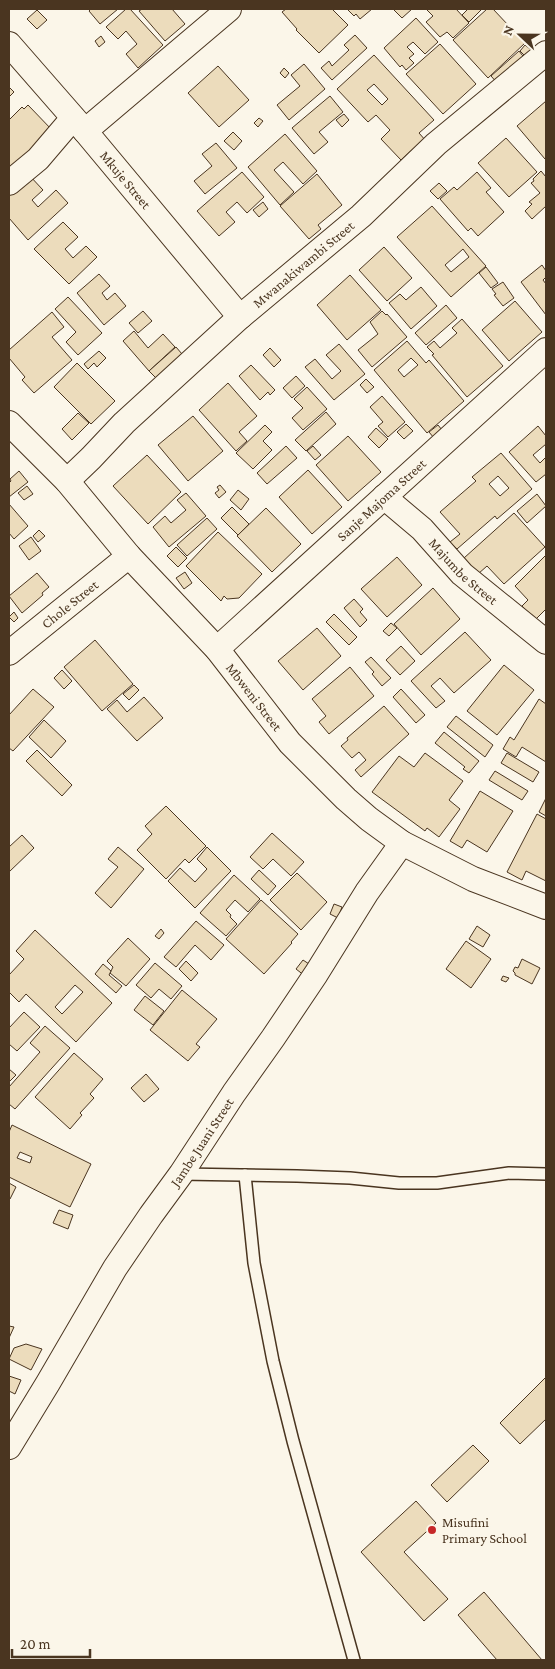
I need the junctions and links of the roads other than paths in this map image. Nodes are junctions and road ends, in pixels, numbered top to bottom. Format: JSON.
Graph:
{"nodes":[{"id":1,"x":229,"y":9,"type":"edge"},
{"id":2,"x":9,"y":44,"type":"edge"},
{"id":3,"x":546,"y":53,"type":"edge"},
{"id":4,"x":79,"y":124,"type":"junction"},
{"id":5,"x":9,"y":183,"type":"edge"},
{"id":6,"x":240,"y":317,"type":"junction"},
{"id":7,"x":543,"y":358,"type":"edge"},
{"id":8,"x":9,"y":423,"type":"edge"},
{"id":9,"x":67,"y":481,"type":"junction"},
{"id":10,"x":384,"y":498,"type":"junction"},
{"id":11,"x":129,"y":556,"type":"junction"},
{"id":12,"x":546,"y":642,"type":"edge"},
{"id":13,"x":217,"y":650,"type":"junction"},
{"id":14,"x":9,"y":653,"type":"edge"},
{"id":15,"x":402,"y":843,"type":"junction"},
{"id":16,"x":546,"y":908,"type":"edge"},
{"id":17,"x":181,"y":1174,"type":"junction"},
{"id":18,"x":546,"y":1174,"type":"edge"},
{"id":19,"x":245,"y":1175,"type":"junction"},
{"id":20,"x":9,"y":1447,"type":"edge"},
{"id":21,"x":354,"y":1660,"type":"edge"}],
"edges":[{"from":1,"to":4,"type":"street"},
{"from":2,"to":4,"type":"street","name":"Mkuje Street"},
{"from":3,"to":6,"type":"street","name":"Mwanakiwambi Street"},
{"from":4,"to":5,"type":"street"},
{"from":4,"to":6,"type":"street","name":"Mkuje Street"},
{"from":6,"to":9,"type":"street","name":"Mwanakiwambi Street"},
{"from":7,"to":10,"type":"street","name":"Sanje Majoma Street"},
{"from":8,"to":9,"type":"street","name":"Mbweni Street"},
{"from":9,"to":11,"type":"street","name":"Mbweni Street"},
{"from":10,"to":12,"type":"street","name":"Majumbe Street"},
{"from":10,"to":13,"type":"street","name":"Sanje Majoma Street"},
{"from":11,"to":13,"type":"street","name":"Mbweni Street"},
{"from":11,"to":14,"type":"street","name":"Chole Street"},
{"from":13,"to":15,"type":"street","name":"Mbweni Street"},
{"from":15,"to":16,"type":"street","name":"Mbweni Street"},
{"from":15,"to":17,"type":"street","name":"Jambe Juani Street"},
{"from":17,"to":19,"type":"lane"},
{"from":17,"to":20,"type":"street","name":"Jambe Juani Street"},
{"from":18,"to":19,"type":"lane"},
{"from":19,"to":21,"type":"lane"}]}
